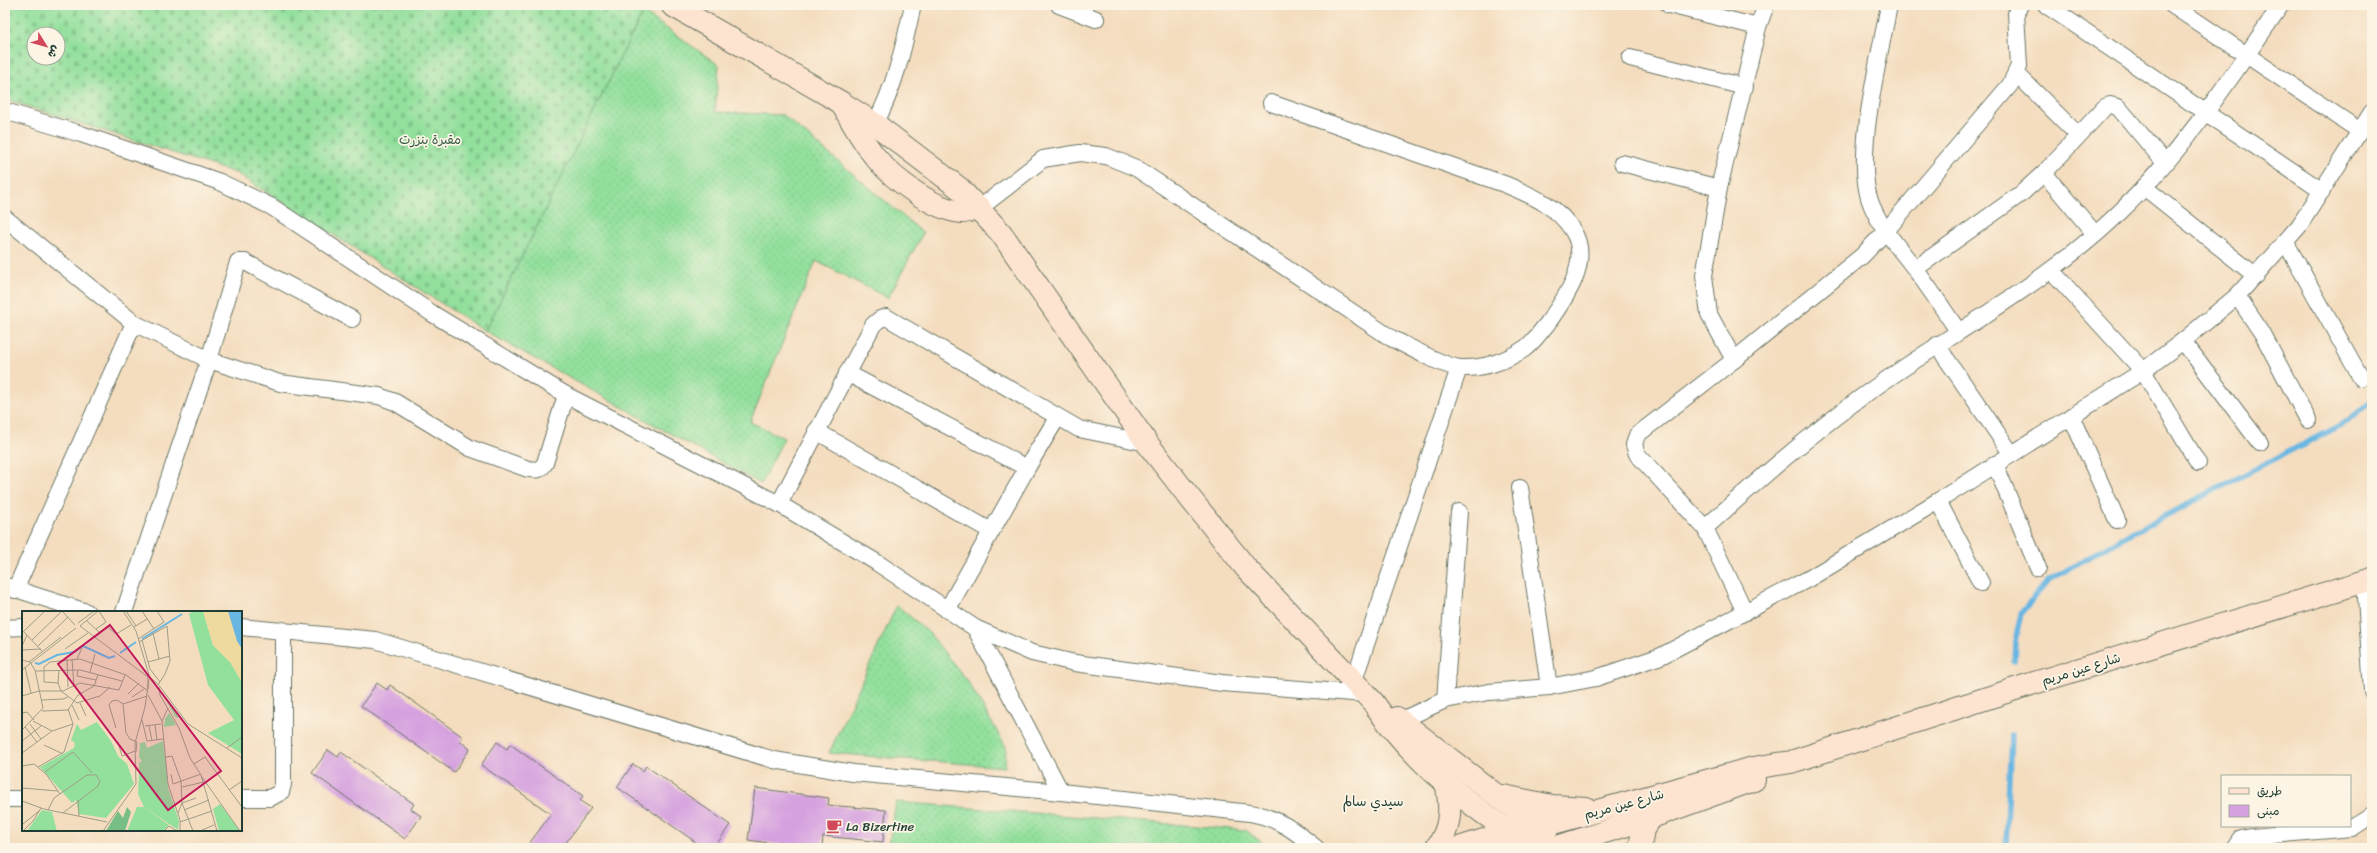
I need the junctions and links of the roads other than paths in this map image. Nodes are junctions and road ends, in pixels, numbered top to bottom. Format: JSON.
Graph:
{"nodes":[{"id":1,"x":672,"y":5,"type":"edge"},
{"id":2,"x":913,"y":5,"type":"edge"},
{"id":3,"x":1059,"y":5,"type":"edge"},
{"id":4,"x":1669,"y":5,"type":"edge"},
{"id":5,"x":1766,"y":5,"type":"edge"},
{"id":6,"x":1889,"y":5,"type":"edge"},
{"id":7,"x":2020,"y":5,"type":"edge"},
{"id":8,"x":2046,"y":5,"type":"edge"},
{"id":9,"x":2172,"y":5,"type":"edge"},
{"id":10,"x":2282,"y":5,"type":"edge"},
{"id":11,"x":1096,"y":19,"type":"dead end"},
{"id":12,"x":1758,"y":27,"type":"junction"},
{"id":13,"x":2246,"y":56,"type":"junction"},
{"id":14,"x":1630,"y":58,"type":"dead end"},
{"id":15,"x":2017,"y":74,"type":"junction"},
{"id":16,"x":1745,"y":86,"type":"junction"},
{"id":17,"x":842,"y":103,"type":"junction"},
{"id":18,"x":1271,"y":103,"type":"dead end"},
{"id":19,"x":5,"y":111,"type":"edge"},
{"id":20,"x":2205,"y":112,"type":"junction"},
{"id":21,"x":2372,"y":112,"type":"edge"},
{"id":22,"x":875,"y":124,"type":"junction"},
{"id":23,"x":2360,"y":131,"type":"junction"},
{"id":24,"x":2078,"y":135,"type":"junction"},
{"id":25,"x":1622,"y":163,"type":"dead end"},
{"id":26,"x":2165,"y":164,"type":"junction"},
{"id":27,"x":2044,"y":173,"type":"junction"},
{"id":28,"x":2144,"y":187,"type":"junction"},
{"id":29,"x":1719,"y":188,"type":"junction"},
{"id":30,"x":2322,"y":192,"type":"junction"},
{"id":31,"x":980,"y":208,"type":"junction"},
{"id":32,"x":5,"y":218,"type":"edge"},
{"id":33,"x":1885,"y":232,"type":"junction"},
{"id":34,"x":2095,"y":234,"type":"junction"},
{"id":35,"x":2286,"y":243,"type":"junction"},
{"id":36,"x":1915,"y":269,"type":"junction"},
{"id":37,"x":2051,"y":270,"type":"junction"},
{"id":38,"x":2256,"y":276,"type":"junction"},
{"id":39,"x":2237,"y":296,"type":"junction"},
{"id":40,"x":352,"y":319,"type":"dead end"},
{"id":41,"x":134,"y":323,"type":"junction"},
{"id":42,"x":1958,"y":331,"type":"junction"},
{"id":43,"x":2183,"y":341,"type":"junction"},
{"id":44,"x":1937,"y":345,"type":"junction"},
{"id":45,"x":209,"y":360,"type":"junction"},
{"id":46,"x":1734,"y":360,"type":"junction"},
{"id":47,"x":1459,"y":368,"type":"junction"},
{"id":48,"x":2143,"y":371,"type":"junction"},
{"id":49,"x":847,"y":374,"type":"junction"},
{"id":50,"x":2361,"y":378,"type":"dead end"},
{"id":51,"x":566,"y":394,"type":"junction"},
{"id":52,"x":2071,"y":416,"type":"junction"},
{"id":53,"x":1057,"y":418,"type":"junction"},
{"id":54,"x":2308,"y":420,"type":"dead end"},
{"id":55,"x":816,"y":431,"type":"junction"},
{"id":56,"x":1147,"y":443,"type":"junction"},
{"id":57,"x":2260,"y":443,"type":"dead end"},
{"id":58,"x":2011,"y":453,"type":"junction"},
{"id":59,"x":2198,"y":463,"type":"dead end"},
{"id":60,"x":1995,"y":464,"type":"junction"},
{"id":61,"x":1026,"y":468,"type":"junction"},
{"id":62,"x":1520,"y":488,"type":"dead end"},
{"id":63,"x":1938,"y":501,"type":"junction"},
{"id":64,"x":779,"y":504,"type":"junction"},
{"id":65,"x":1459,"y":512,"type":"dead end"},
{"id":66,"x":2117,"y":520,"type":"dead end"},
{"id":67,"x":1705,"y":528,"type":"junction"},
{"id":68,"x":991,"y":531,"type":"junction"},
{"id":69,"x":2038,"y":568,"type":"dead end"},
{"id":70,"x":2368,"y":580,"type":"edge"},
{"id":71,"x":1981,"y":583,"type":"dead end"},
{"id":72,"x":10,"y":588,"type":"edge"},
{"id":73,"x":947,"y":610,"type":"junction"},
{"id":74,"x":84,"y":611,"type":"edge"},
{"id":75,"x":124,"y":611,"type":"edge"},
{"id":76,"x":1745,"y":612,"type":"junction"},
{"id":77,"x":22,"y":627,"type":"edge"},
{"id":78,"x":242,"y":627,"type":"edge"},
{"id":79,"x":5,"y":628,"type":"edge"},
{"id":80,"x":975,"y":628,"type":"junction"},
{"id":81,"x":283,"y":630,"type":"junction"},
{"id":82,"x":2372,"y":683,"type":"edge"},
{"id":83,"x":1549,"y":687,"type":"junction"},
{"id":84,"x":1364,"y":693,"type":"junction"},
{"id":85,"x":1444,"y":700,"type":"junction"},
{"id":86,"x":1395,"y":723,"type":"junction"},
{"id":87,"x":1791,"y":762,"type":"junction"},
{"id":88,"x":1446,"y":782,"type":"junction"},
{"id":89,"x":1061,"y":792,"type":"junction"},
{"id":90,"x":1492,"y":792,"type":"junction"},
{"id":91,"x":242,"y":798,"type":"edge"},
{"id":92,"x":5,"y":799,"type":"edge"},
{"id":93,"x":22,"y":799,"type":"edge"},
{"id":94,"x":1613,"y":807,"type":"junction"},
{"id":95,"x":2372,"y":815,"type":"edge"},
{"id":96,"x":1652,"y":816,"type":"junction"},
{"id":97,"x":1509,"y":832,"type":"junction"},
{"id":98,"x":1537,"y":838,"type":"edge"},
{"id":99,"x":1567,"y":847,"type":"edge"},
{"id":100,"x":1316,"y":848,"type":"edge"},
{"id":101,"x":1436,"y":848,"type":"edge"},
{"id":102,"x":1459,"y":848,"type":"edge"},
{"id":103,"x":1640,"y":848,"type":"edge"},
{"id":104,"x":2234,"y":848,"type":"edge"}],
"edges":[{"from":1,"to":17,"type":"street"},
{"from":2,"to":22,"type":"street"},
{"from":3,"to":11,"type":"street"},
{"from":4,"to":12,"type":"street"},
{"from":5,"to":12,"type":"street"},
{"from":6,"to":33,"type":"street"},
{"from":7,"to":15,"type":"street"},
{"from":8,"to":20,"type":"street"},
{"from":9,"to":13,"type":"street"},
{"from":10,"to":13,"type":"street"},
{"from":12,"to":16,"type":"street"},
{"from":13,"to":20,"type":"street"},
{"from":13,"to":23,"type":"street"},
{"from":14,"to":16,"type":"street"},
{"from":15,"to":24,"type":"street"},
{"from":15,"to":33,"type":"street"},
{"from":16,"to":29,"type":"street"},
{"from":17,"to":22,"type":"street"},
{"from":17,"to":31,"type":"street"},
{"from":18,"to":47,"type":"street"},
{"from":19,"to":51,"type":"street"},
{"from":20,"to":26,"type":"street"},
{"from":20,"to":30,"type":"street"},
{"from":21,"to":23,"type":"street"},
{"from":22,"to":31,"type":"street"},
{"from":23,"to":30,"type":"street"},
{"from":24,"to":26,"type":"street"},
{"from":24,"to":27,"type":"street"},
{"from":25,"to":29,"type":"street"},
{"from":26,"to":28,"type":"street"},
{"from":27,"to":34,"type":"street"},
{"from":27,"to":36,"type":"street"},
{"from":28,"to":34,"type":"street"},
{"from":28,"to":38,"type":"street"},
{"from":29,"to":46,"type":"street"},
{"from":30,"to":35,"type":"street"},
{"from":31,"to":47,"type":"street"},
{"from":31,"to":56,"type":"street"},
{"from":32,"to":41,"type":"street"},
{"from":33,"to":36,"type":"street"},
{"from":33,"to":46,"type":"street"},
{"from":34,"to":37,"type":"street"},
{"from":35,"to":38,"type":"street"},
{"from":35,"to":50,"type":"street"},
{"from":36,"to":42,"type":"street"},
{"from":37,"to":42,"type":"street"},
{"from":37,"to":48,"type":"street"},
{"from":38,"to":39,"type":"street"},
{"from":39,"to":43,"type":"street"},
{"from":39,"to":54,"type":"street"},
{"from":40,"to":45,"type":"street"},
{"from":41,"to":45,"type":"street"},
{"from":41,"to":72,"type":"street"},
{"from":42,"to":44,"type":"street"},
{"from":43,"to":48,"type":"street"},
{"from":43,"to":57,"type":"street"},
{"from":44,"to":58,"type":"street"},
{"from":44,"to":67,"type":"street"},
{"from":45,"to":51,"type":"street"},
{"from":45,"to":75,"type":"street"},
{"from":46,"to":67,"type":"street"},
{"from":47,"to":84,"type":"street"},
{"from":48,"to":52,"type":"street"},
{"from":48,"to":59,"type":"street"},
{"from":49,"to":53,"type":"street"},
{"from":49,"to":55,"type":"street"},
{"from":49,"to":61,"type":"street"},
{"from":51,"to":64,"type":"street"},
{"from":52,"to":58,"type":"street"},
{"from":52,"to":66,"type":"street"},
{"from":53,"to":56,"type":"street"},
{"from":53,"to":61,"type":"street"},
{"from":55,"to":64,"type":"street"},
{"from":55,"to":68,"type":"street"},
{"from":56,"to":84,"type":"street"},
{"from":58,"to":60,"type":"street"},
{"from":60,"to":63,"type":"street"},
{"from":60,"to":69,"type":"street"},
{"from":61,"to":68,"type":"street"},
{"from":62,"to":83,"type":"street"},
{"from":63,"to":71,"type":"street"},
{"from":63,"to":76,"type":"street"},
{"from":64,"to":73,"type":"street"},
{"from":65,"to":85,"type":"street"},
{"from":67,"to":76,"type":"street"},
{"from":68,"to":73,"type":"street"},
{"from":70,"to":82,"type":"street"},
{"from":70,"to":87,"type":"street","name":"شارع عين مريم"},
{"from":72,"to":74,"type":"street"},
{"from":73,"to":80,"type":"street"},
{"from":76,"to":83,"type":"street"},
{"from":77,"to":79,"type":"street"},
{"from":78,"to":81,"type":"street"},
{"from":80,"to":84,"type":"street"},
{"from":80,"to":89,"type":"street"},
{"from":81,"to":89,"type":"street"},
{"from":81,"to":91,"type":"street"},
{"from":83,"to":85,"type":"street"},
{"from":84,"to":86,"type":"street"},
{"from":85,"to":86,"type":"street"},
{"from":86,"to":88,"type":"street"},
{"from":86,"to":90,"type":"street"},
{"from":87,"to":94,"type":"street","name":"شارع عين مريم"},
{"from":87,"to":96,"type":"street","name":"شارع عين مريم"},
{"from":88,"to":97,"type":"street"},
{"from":88,"to":101,"type":"street"},
{"from":89,"to":100,"type":"street"},
{"from":90,"to":94,"type":"street"},
{"from":90,"to":98,"type":"street"},
{"from":92,"to":93,"type":"street"},
{"from":94,"to":98,"type":"street","name":"شارع عين مريم"},
{"from":95,"to":104,"type":"street"},
{"from":96,"to":99,"type":"street","name":"شارع عين مريم"},
{"from":96,"to":103,"type":"street"},
{"from":97,"to":98,"type":"street","name":"شارع عين مريم"},
{"from":97,"to":102,"type":"street","name":"شارع عين مريم"},
{"from":98,"to":99,"type":"street"}]}
